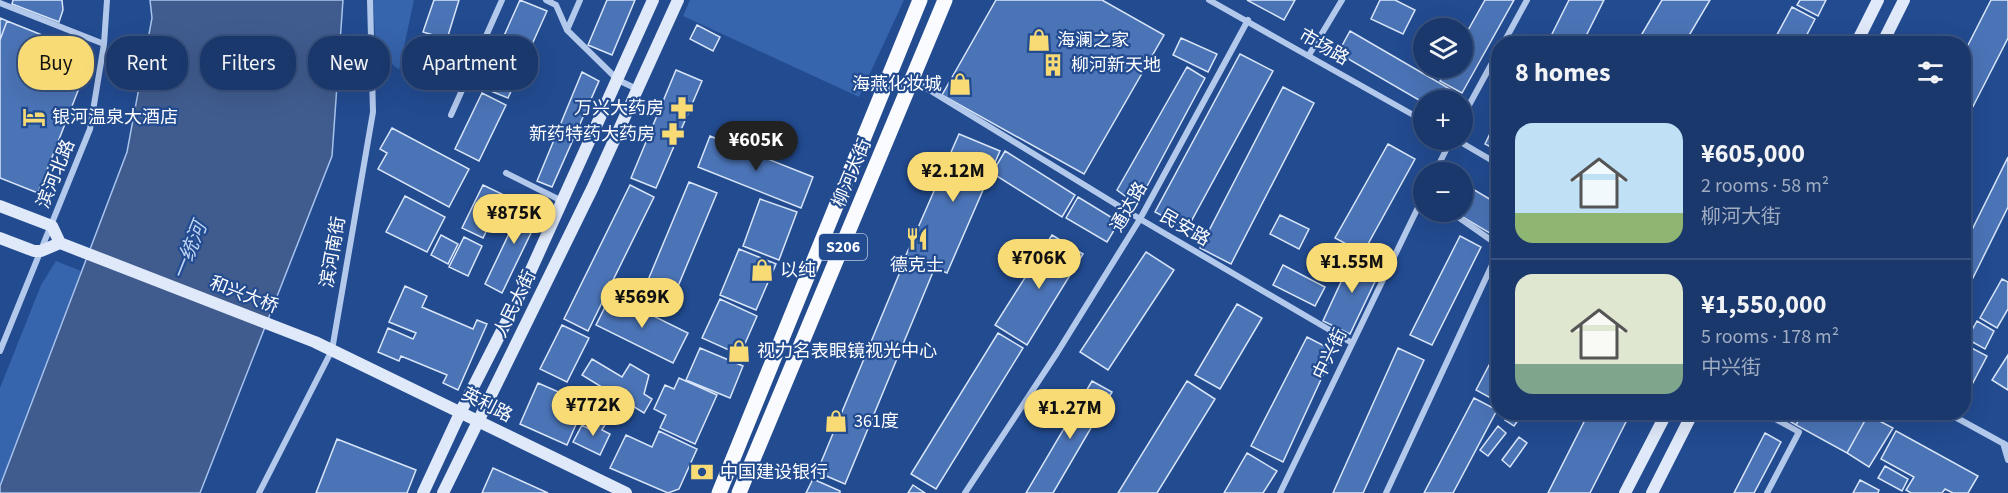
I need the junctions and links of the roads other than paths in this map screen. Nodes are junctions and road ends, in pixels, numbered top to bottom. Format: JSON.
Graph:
{"nodes":[{"id":1,"x":108,"y":0,"type":"edge"},
{"id":2,"x":369,"y":0,"type":"edge"},
{"id":3,"x":502,"y":0,"type":"edge"},
{"id":4,"x":546,"y":0,"type":"edge"},
{"id":5,"x":580,"y":0,"type":"edge"},
{"id":6,"x":653,"y":0,"type":"edge"},
{"id":7,"x":678,"y":0,"type":"edge"},
{"id":8,"x":920,"y":0,"type":"edge"},
{"id":9,"x":945,"y":0,"type":"edge"},
{"id":10,"x":1209,"y":0,"type":"edge"},
{"id":11,"x":1342,"y":0,"type":"edge"},
{"id":12,"x":1527,"y":0,"type":"edge"},
{"id":13,"x":1878,"y":0,"type":"edge"},
{"id":14,"x":1904,"y":0,"type":"edge"},
{"id":15,"x":0,"y":3,"type":"edge"},
{"id":16,"x":1248,"y":20,"type":"junction"},
{"id":17,"x":567,"y":30,"type":"junction"},
{"id":18,"x":1507,"y":36,"type":"edge"},
{"id":19,"x":1860,"y":36,"type":"edge"},
{"id":20,"x":1886,"y":36,"type":"edge"},
{"id":21,"x":104,"y":44,"type":"junction"},
{"id":22,"x":1309,"y":55,"type":"junction"},
{"id":23,"x":1491,"y":65,"type":"edge"},
{"id":24,"x":618,"y":80,"type":"junction"},
{"id":25,"x":912,"y":80,"type":"junction"},
{"id":26,"x":637,"y":89,"type":"junction"},
{"id":27,"x":1473,"y":97,"type":"edge"},
{"id":28,"x":451,"y":115,"type":"dead end"},
{"id":29,"x":1413,"y":115,"type":"edge"},
{"id":30,"x":1473,"y":150,"type":"edge"},
{"id":31,"x":1491,"y":160,"type":"edge"},
{"id":32,"x":506,"y":173,"type":"dead end"},
{"id":33,"x":563,"y":202,"type":"junction"},
{"id":34,"x":0,"y":206,"type":"edge"},
{"id":35,"x":1413,"y":218,"type":"edge"},
{"id":36,"x":1140,"y":219,"type":"junction"},
{"id":37,"x":1465,"y":222,"type":"edge"},
{"id":38,"x":52,"y":226,"type":"junction"},
{"id":39,"x":0,"y":238,"type":"edge"},
{"id":40,"x":1491,"y":240,"type":"edge"},
{"id":41,"x":60,"y":243,"type":"junction"},
{"id":42,"x":41,"y":250,"type":"junction"},
{"id":43,"x":1491,"y":267,"type":"edge"},
{"id":44,"x":1352,"y":343,"type":"junction"},
{"id":45,"x":332,"y":350,"type":"junction"},
{"id":46,"x":0,"y":351,"type":"edge"},
{"id":47,"x":461,"y":411,"type":"junction"},
{"id":48,"x":477,"y":420,"type":"junction"},
{"id":49,"x":1662,"y":420,"type":"edge"},
{"id":50,"x":1689,"y":420,"type":"edge"},
{"id":51,"x":1778,"y":420,"type":"edge"},
{"id":52,"x":1961,"y":420,"type":"edge"},
{"id":53,"x":2006,"y":444,"type":"edge"},
{"id":54,"x":2008,"y":460,"type":"edge"},
{"id":55,"x":259,"y":493,"type":"edge"},
{"id":56,"x":423,"y":493,"type":"edge"},
{"id":57,"x":443,"y":493,"type":"edge"},
{"id":58,"x":626,"y":493,"type":"edge"},
{"id":59,"x":719,"y":493,"type":"edge"},
{"id":60,"x":739,"y":493,"type":"edge"},
{"id":61,"x":965,"y":493,"type":"edge"},
{"id":62,"x":1280,"y":493,"type":"edge"},
{"id":63,"x":1386,"y":493,"type":"edge"},
{"id":64,"x":1625,"y":493,"type":"edge"},
{"id":65,"x":1652,"y":493,"type":"edge"},
{"id":66,"x":1767,"y":493,"type":"edge"}],
"edges":[{"from":1,"to":21,"type":"street","name":"滨河北路"},
{"from":2,"to":45,"type":"street","name":"滨河南街"},
{"from":3,"to":28,"type":"street"},
{"from":4,"to":17,"type":"street"},
{"from":5,"to":17,"type":"street"},
{"from":6,"to":24,"type":"street","name":"人民大街"},
{"from":7,"to":26,"type":"street","name":"人民大街"},
{"from":8,"to":59,"type":"main road","name":"柳河大街","number":"S206"},
{"from":9,"to":25,"type":"main road","name":"柳河大街","number":"S206"},
{"from":10,"to":16,"type":"street","name":"市场路"},
{"from":11,"to":22,"type":"street"},
{"from":12,"to":18,"type":"street"},
{"from":13,"to":19,"type":"street"},
{"from":14,"to":20,"type":"street"},
{"from":15,"to":21,"type":"street"},
{"from":16,"to":22,"type":"street","name":"市场路"},
{"from":16,"to":36,"type":"street","name":"通达路"},
{"from":17,"to":24,"type":"street"},
{"from":21,"to":38,"type":"street","name":"滨河北路"},
{"from":22,"to":29,"type":"street","name":"市场路"},
{"from":23,"to":27,"type":"street"},
{"from":24,"to":26,"type":"street"},
{"from":24,"to":33,"type":"street","name":"人民大街"},
{"from":25,"to":36,"type":"street","name":"民安路"},
{"from":25,"to":60,"type":"main road","name":"柳河大街","number":"S206"},
{"from":26,"to":48,"type":"street","name":"人民大街"},
{"from":30,"to":31,"type":"street"},
{"from":32,"to":33,"type":"street"},
{"from":33,"to":47,"type":"street","name":"人民大街"},
{"from":34,"to":38,"type":"street"},
{"from":35,"to":44,"type":"street","name":"中兴街"},
{"from":36,"to":44,"type":"street","name":"民安路"},
{"from":36,"to":61,"type":"street","name":"通达路"},
{"from":37,"to":40,"type":"street"},
{"from":38,"to":41,"type":"street"},
{"from":38,"to":42,"type":"street","name":"滨河北路"},
{"from":39,"to":42,"type":"street"},
{"from":41,"to":42,"type":"street"},
{"from":41,"to":45,"type":"street","name":"和兴大桥"},
{"from":42,"to":46,"type":"street","name":"滨河北路"},
{"from":43,"to":63,"type":"street"},
{"from":44,"to":62,"type":"street","name":"中兴街"},
{"from":45,"to":47,"type":"street","name":"英利路"},
{"from":45,"to":55,"type":"street","name":"滨河南街"},
{"from":47,"to":48,"type":"street","name":"英利路"},
{"from":47,"to":56,"type":"street","name":"人民大街"},
{"from":48,"to":57,"type":"street","name":"人民大街"},
{"from":48,"to":58,"type":"street","name":"英利路"},
{"from":49,"to":64,"type":"street"},
{"from":50,"to":65,"type":"street"},
{"from":51,"to":66,"type":"street"},
{"from":52,"to":53,"type":"street"},
{"from":53,"to":54,"type":"street"}]}
